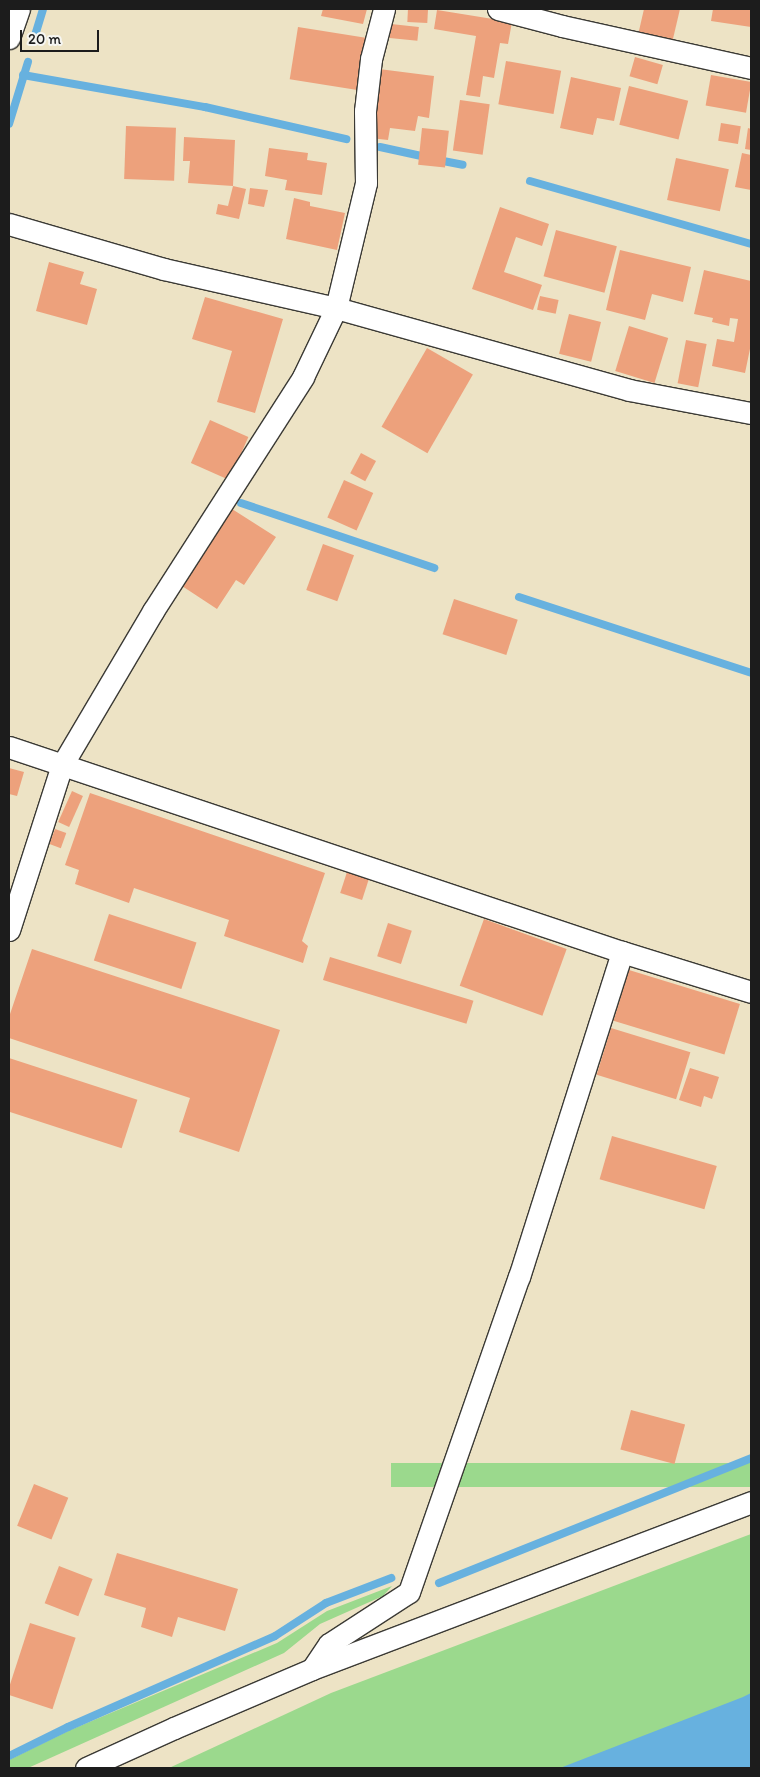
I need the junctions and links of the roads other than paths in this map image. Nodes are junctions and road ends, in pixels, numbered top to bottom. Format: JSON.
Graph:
{"nodes":[{"id":1,"x":19,"y":9,"type":"edge"},
{"id":2,"x":384,"y":9,"type":"edge"},
{"id":3,"x":498,"y":9,"type":"edge"},
{"id":4,"x":9,"y":38,"type":"edge"},
{"id":5,"x":751,"y":68,"type":"edge"},
{"id":6,"x":9,"y":224,"type":"edge"},
{"id":7,"x":336,"y":308,"type":"junction"},
{"id":8,"x":751,"y":413,"type":"edge"},
{"id":9,"x":9,"y":748,"type":"edge"},
{"id":10,"x":62,"y":765,"type":"junction"},
{"id":11,"x":9,"y":930,"type":"edge"},
{"id":12,"x":622,"y":952,"type":"junction"},
{"id":13,"x":751,"y":992,"type":"edge"},
{"id":14,"x":751,"y":1502,"type":"edge"},
{"id":15,"x":312,"y":1669,"type":"junction"},
{"id":16,"x":86,"y":1768,"type":"edge"}],
"edges":[{"from":1,"to":4,"type":"street"},
{"from":2,"to":7,"type":"street"},
{"from":3,"to":5,"type":"street"},
{"from":6,"to":7,"type":"street"},
{"from":7,"to":8,"type":"street"},
{"from":7,"to":10,"type":"street"},
{"from":9,"to":10,"type":"street"},
{"from":10,"to":11,"type":"street"},
{"from":10,"to":12,"type":"street"},
{"from":12,"to":13,"type":"street"},
{"from":12,"to":15,"type":"street"},
{"from":14,"to":15,"type":"street"},
{"from":15,"to":16,"type":"street"}]}
